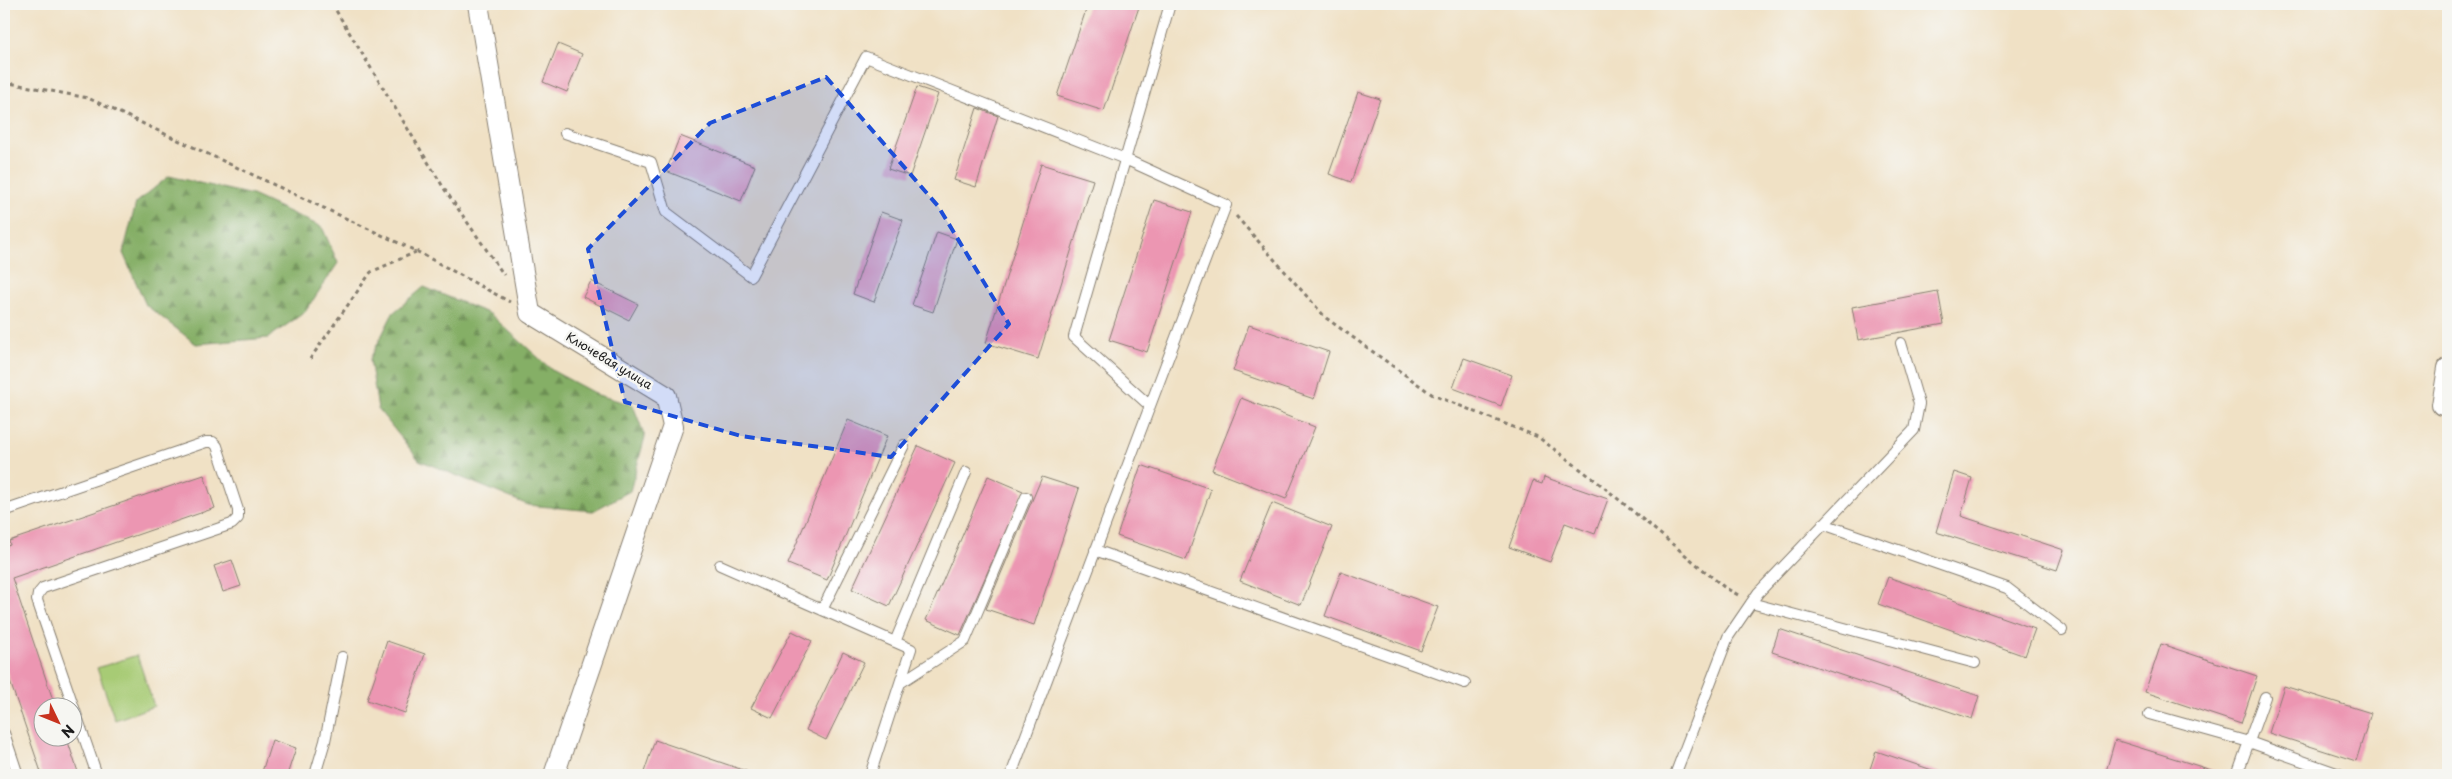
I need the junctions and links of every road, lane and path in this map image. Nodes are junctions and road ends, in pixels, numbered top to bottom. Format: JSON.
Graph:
{"nodes":[{"id":1,"x":332,"y":4,"type":"edge"},
{"id":2,"x":478,"y":4,"type":"edge"},
{"id":3,"x":1170,"y":4,"type":"edge"},
{"id":4,"x":4,"y":82,"type":"edge"},
{"id":5,"x":565,"y":133,"type":"dead end"},
{"id":6,"x":1125,"y":159,"type":"junction"},
{"id":7,"x":1226,"y":204,"type":"junction"},
{"id":8,"x":416,"y":252,"type":"junction"},
{"id":9,"x":507,"y":280,"type":"dead end"},
{"id":10,"x":530,"y":313,"type":"junction"},
{"id":11,"x":1901,"y":343,"type":"dead end"},
{"id":12,"x":310,"y":359,"type":"dead end"},
{"id":13,"x":2448,"y":368,"type":"edge"},
{"id":14,"x":2442,"y":405,"type":"dead end"},
{"id":15,"x":1150,"y":406,"type":"junction"},
{"id":16,"x":904,"y":445,"type":"dead end"},
{"id":17,"x":966,"y":472,"type":"dead end"},
{"id":18,"x":1026,"y":497,"type":"dead end"},
{"id":19,"x":4,"y":511,"type":"edge"},
{"id":20,"x":1823,"y":524,"type":"junction"},
{"id":21,"x":1095,"y":550,"type":"junction"},
{"id":22,"x":720,"y":565,"type":"dead end"},
{"id":23,"x":1751,"y":602,"type":"junction"},
{"id":24,"x":822,"y":610,"type":"junction"},
{"id":25,"x":2062,"y":630,"type":"dead end"},
{"id":26,"x":895,"y":642,"type":"junction"},
{"id":27,"x":342,"y":657,"type":"dead end"},
{"id":28,"x":1975,"y":663,"type":"dead end"},
{"id":29,"x":900,"y":683,"type":"junction"},
{"id":30,"x":1465,"y":683,"type":"dead end"},
{"id":31,"x":2265,"y":697,"type":"dead end"},
{"id":32,"x":2149,"y":714,"type":"dead end"},
{"id":33,"x":4,"y":734,"type":"edge"},
{"id":34,"x":2249,"y":742,"type":"junction"},
{"id":35,"x":18,"y":775,"type":"edge"},
{"id":36,"x":97,"y":775,"type":"edge"},
{"id":37,"x":315,"y":775,"type":"edge"},
{"id":38,"x":554,"y":775,"type":"edge"},
{"id":39,"x":870,"y":775,"type":"edge"},
{"id":40,"x":1010,"y":775,"type":"edge"},
{"id":41,"x":1675,"y":775,"type":"edge"},
{"id":42,"x":2237,"y":775,"type":"edge"},
{"id":43,"x":2342,"y":775,"type":"edge"}],
"edges":[{"from":1,"to":9,"type":"path"},
{"from":2,"to":10,"type":"street"},
{"from":3,"to":6,"type":"lane"},
{"from":4,"to":8,"type":"path"},
{"from":5,"to":6,"type":"lane"},
{"from":6,"to":7,"type":"lane"},
{"from":6,"to":15,"type":"lane"},
{"from":7,"to":15,"type":"lane"},
{"from":7,"to":23,"type":"path"},
{"from":8,"to":10,"type":"path"},
{"from":8,"to":12,"type":"path"},
{"from":10,"to":38,"type":"street","name":"Ключевая улица"},
{"from":11,"to":20,"type":"lane"},
{"from":13,"to":14,"type":"street"},
{"from":15,"to":21,"type":"lane"},
{"from":16,"to":24,"type":"lane"},
{"from":17,"to":26,"type":"lane"},
{"from":18,"to":29,"type":"lane"},
{"from":19,"to":36,"type":"lane"},
{"from":20,"to":23,"type":"lane"},
{"from":20,"to":25,"type":"lane"},
{"from":21,"to":30,"type":"lane"},
{"from":21,"to":40,"type":"lane"},
{"from":22,"to":24,"type":"lane"},
{"from":23,"to":28,"type":"lane"},
{"from":23,"to":41,"type":"lane"},
{"from":24,"to":26,"type":"lane"},
{"from":26,"to":29,"type":"lane"},
{"from":27,"to":37,"type":"lane"},
{"from":29,"to":39,"type":"lane"},
{"from":31,"to":34,"type":"lane"},
{"from":32,"to":34,"type":"lane"},
{"from":33,"to":35,"type":"lane"},
{"from":34,"to":42,"type":"lane"},
{"from":34,"to":43,"type":"lane"}]}
